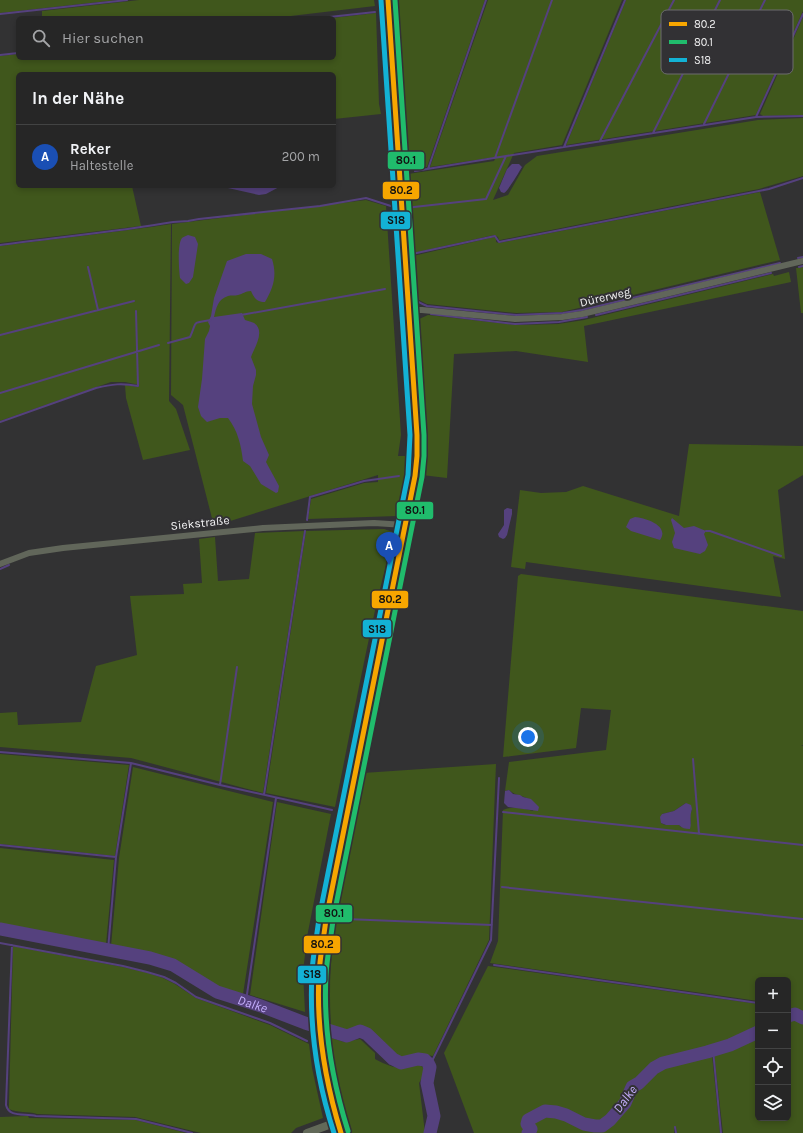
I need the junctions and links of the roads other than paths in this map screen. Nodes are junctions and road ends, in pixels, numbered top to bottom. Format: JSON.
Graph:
{"nodes":[{"id":1,"x":388,"y":0,"type":"edge"},
{"id":2,"x":803,"y":261,"type":"edge"},
{"id":3,"x":409,"y":310,"type":"junction"},
{"id":4,"x":405,"y":525,"type":"junction"},
{"id":5,"x":0,"y":564,"type":"edge"},
{"id":6,"x":337,"y":1122,"type":"junction"},
{"id":7,"x":307,"y":1133,"type":"edge"},
{"id":8,"x":341,"y":1133,"type":"edge"}],
"edges":[{"from":1,"to":3,"type":"main road"},
{"from":2,"to":3,"type":"street","name":"Dürerweg"},
{"from":3,"to":4,"type":"main road"},
{"from":4,"to":5,"type":"street","name":"Siekstraße"},
{"from":4,"to":6,"type":"main road"},
{"from":6,"to":7,"type":"main road"},
{"from":6,"to":8,"type":"main road"}]}
